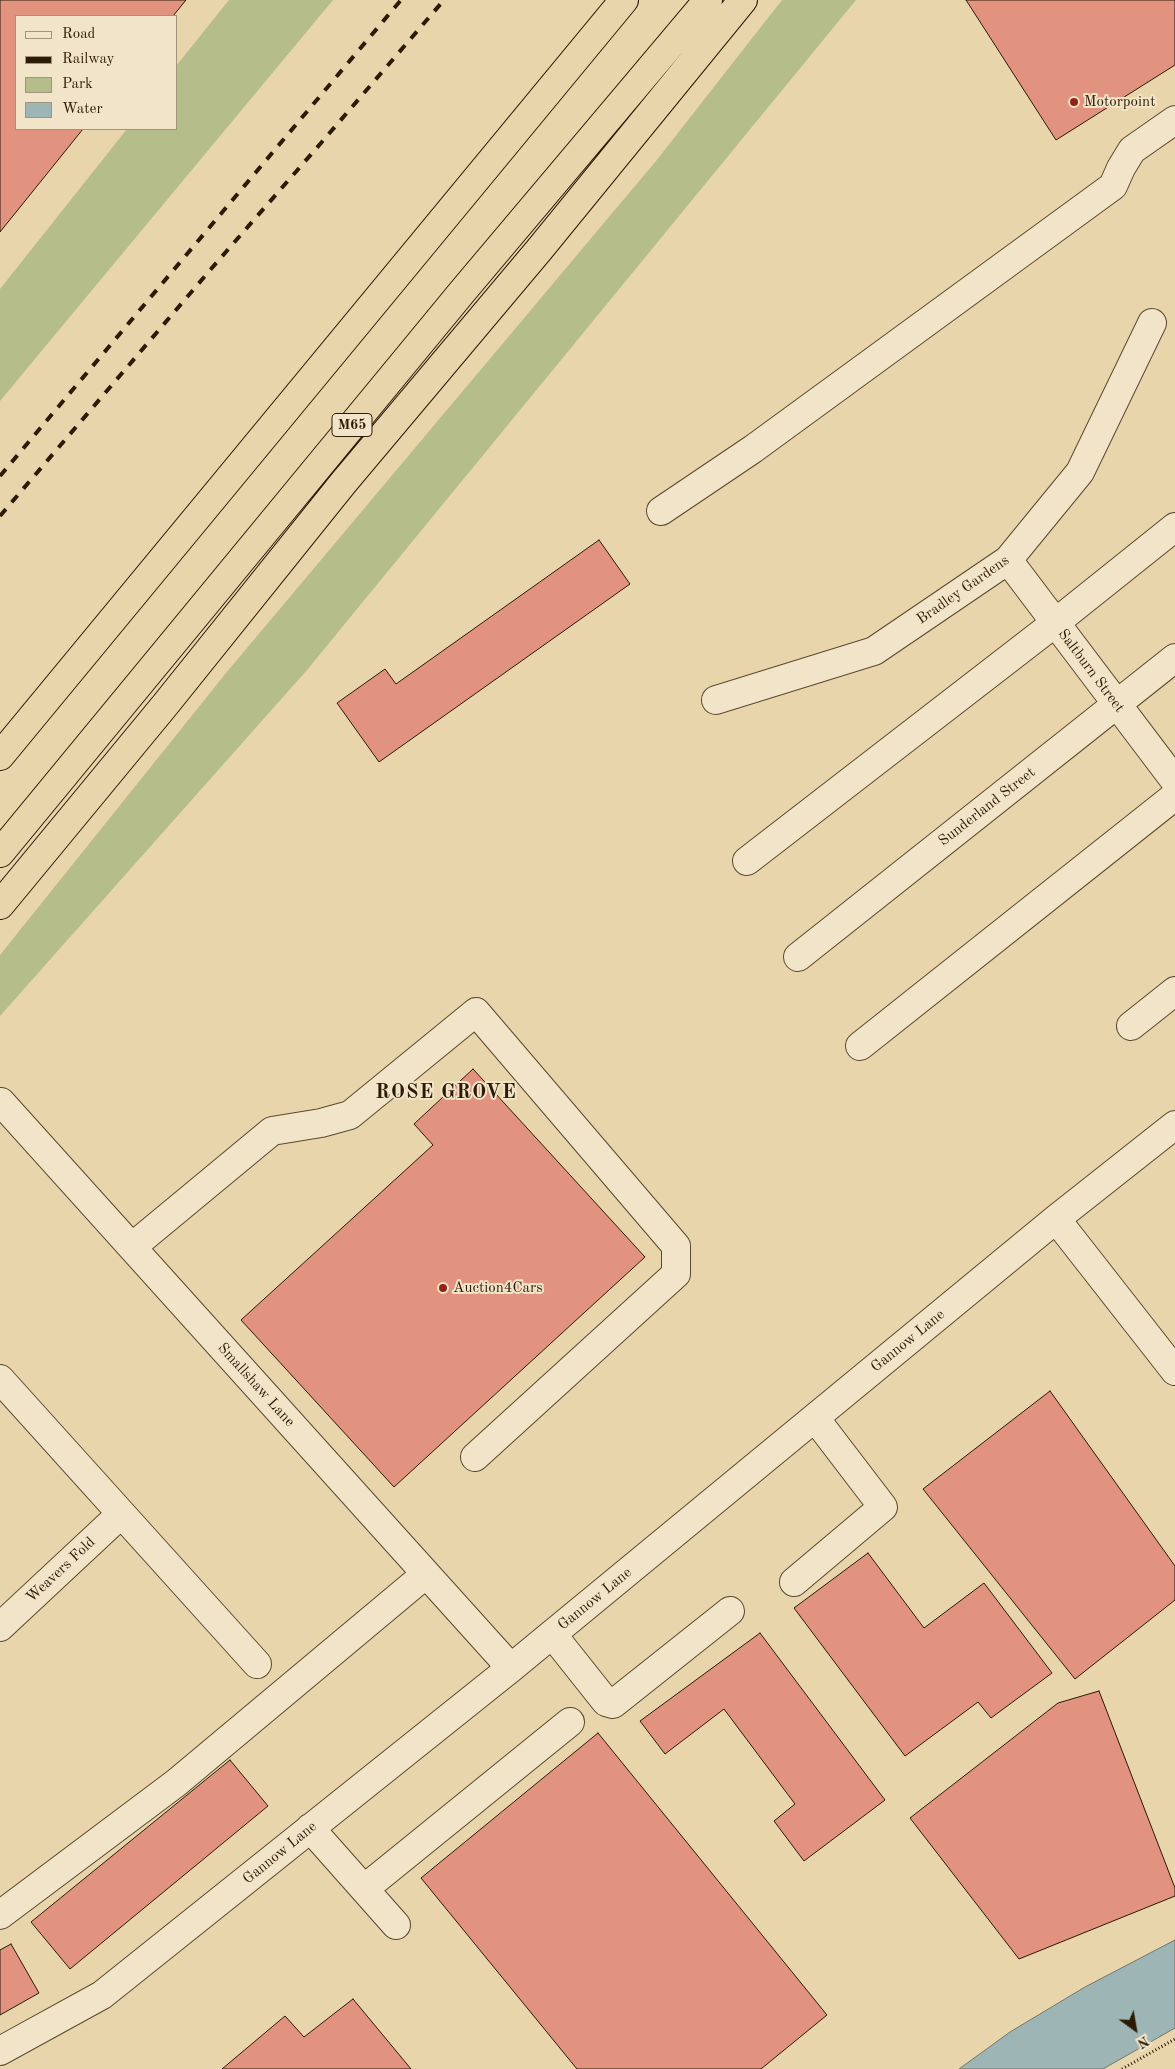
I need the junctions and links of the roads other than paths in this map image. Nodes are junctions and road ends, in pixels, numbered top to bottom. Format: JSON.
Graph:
{"nodes":[{"id":1,"x":624,"y":0,"type":"edge"},
{"id":2,"x":708,"y":0,"type":"edge"},
{"id":3,"x":743,"y":0,"type":"edge"},
{"id":4,"x":1175,"y":120,"type":"edge"},
{"id":5,"x":1152,"y":322,"type":"dead end"},
{"id":6,"x":661,"y":512,"type":"dead end"},
{"id":7,"x":1175,"y":527,"type":"edge"},
{"id":8,"x":1008,"y":560,"type":"junction"},
{"id":9,"x":1054,"y":623,"type":"junction"},
{"id":10,"x":1175,"y":658,"type":"edge"},
{"id":11,"x":716,"y":700,"type":"dead end"},
{"id":12,"x":1116,"y":705,"type":"junction"},
{"id":13,"x":29,"y":721,"type":"junction"},
{"id":14,"x":0,"y":750,"type":"edge"},
{"id":15,"x":0,"y":756,"type":"edge"},
{"id":16,"x":1175,"y":782,"type":"edge"},
{"id":17,"x":1175,"y":796,"type":"edge"},
{"id":18,"x":0,"y":853,"type":"edge"},
{"id":19,"x":747,"y":861,"type":"dead end"},
{"id":20,"x":0,"y":905,"type":"edge"},
{"id":21,"x":798,"y":957,"type":"dead end"},
{"id":22,"x":1175,"y":991,"type":"edge"},
{"id":23,"x":1130,"y":1026,"type":"dead end"},
{"id":24,"x":860,"y":1046,"type":"dead end"},
{"id":25,"x":1,"y":1102,"type":"edge"},
{"id":26,"x":1175,"y":1125,"type":"edge"},
{"id":27,"x":1056,"y":1219,"type":"junction"},
{"id":28,"x":132,"y":1247,"type":"junction"},
{"id":29,"x":1175,"y":1370,"type":"edge"},
{"id":30,"x":0,"y":1379,"type":"edge"},
{"id":31,"x":815,"y":1418,"type":"junction"},
{"id":32,"x":475,"y":1456,"type":"dead end"},
{"id":33,"x":122,"y":1514,"type":"junction"},
{"id":34,"x":426,"y":1574,"type":"junction"},
{"id":35,"x":794,"y":1582,"type":"dead end"},
{"id":36,"x":730,"y":1611,"type":"dead end"},
{"id":37,"x":0,"y":1627,"type":"edge"},
{"id":38,"x":552,"y":1634,"type":"junction"},
{"id":39,"x":257,"y":1664,"type":"dead end"},
{"id":40,"x":511,"y":1668,"type":"junction"},
{"id":41,"x":570,"y":1722,"type":"dead end"},
{"id":42,"x":310,"y":1828,"type":"junction"},
{"id":43,"x":364,"y":1889,"type":"junction"},
{"id":44,"x":0,"y":1915,"type":"edge"},
{"id":45,"x":396,"y":1925,"type":"dead end"},
{"id":46,"x":0,"y":2051,"type":"edge"}],
"edges":[{"from":1,"to":13,"type":"highway"},
{"from":2,"to":18,"type":"highway","number":"M65"},
{"from":3,"to":20,"type":"highway"},
{"from":4,"to":6,"type":"street"},
{"from":5,"to":8,"type":"street","name":"Bradley Gardens"},
{"from":7,"to":9,"type":"street"},
{"from":8,"to":9,"type":"street","name":"Saltburn Street"},
{"from":8,"to":11,"type":"street","name":"Bradley Gardens"},
{"from":9,"to":12,"type":"street","name":"Saltburn Street"},
{"from":9,"to":19,"type":"street"},
{"from":10,"to":12,"type":"street","name":"Sunderland Street"},
{"from":12,"to":16,"type":"street","name":"Saltburn Street"},
{"from":12,"to":21,"type":"street","name":"Sunderland Street"},
{"from":13,"to":14,"type":"highway"},
{"from":13,"to":15,"type":"highway"},
{"from":17,"to":24,"type":"street"},
{"from":22,"to":23,"type":"street"},
{"from":25,"to":28,"type":"street","name":"Smallshaw Lane"},
{"from":26,"to":27,"type":"street","name":"Gannow Lane"},
{"from":27,"to":29,"type":"street"},
{"from":27,"to":31,"type":"street","name":"Gannow Lane"},
{"from":28,"to":32,"type":"street"},
{"from":28,"to":34,"type":"street","name":"Smallshaw Lane"},
{"from":30,"to":33,"type":"street"},
{"from":31,"to":35,"type":"street"},
{"from":31,"to":38,"type":"street","name":"Gannow Lane"},
{"from":33,"to":37,"type":"street","name":"Weavers Fold"},
{"from":33,"to":39,"type":"street"},
{"from":34,"to":40,"type":"street","name":"Smallshaw Lane"},
{"from":34,"to":44,"type":"street"},
{"from":36,"to":38,"type":"street"},
{"from":38,"to":40,"type":"street","name":"Gannow Lane"},
{"from":40,"to":42,"type":"street","name":"Gannow Lane"},
{"from":41,"to":43,"type":"street"},
{"from":42,"to":43,"type":"street"},
{"from":42,"to":46,"type":"street","name":"Gannow Lane"},
{"from":43,"to":45,"type":"street"}]}
